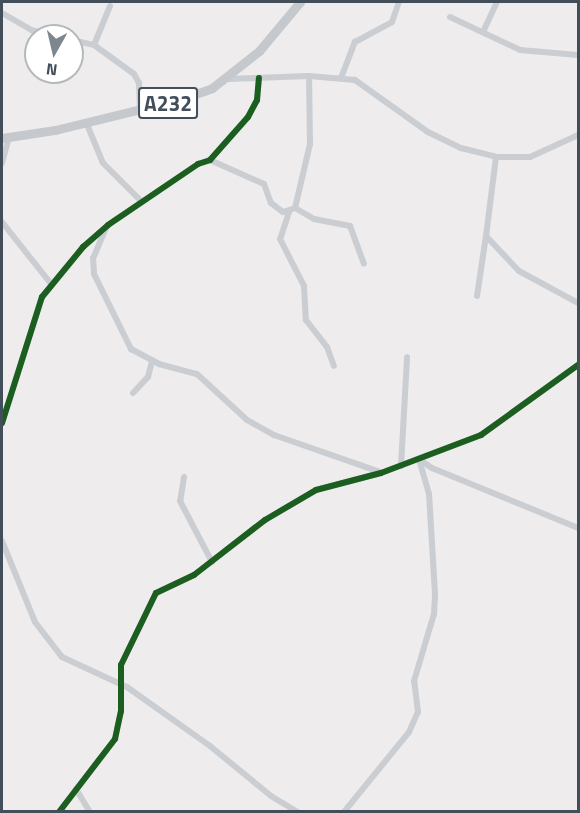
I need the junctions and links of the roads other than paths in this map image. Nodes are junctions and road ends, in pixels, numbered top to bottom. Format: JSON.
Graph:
{"nodes":[{"id":1,"x":300,"y":2,"type":"edge"},
{"id":2,"x":399,"y":2,"type":"edge"},
{"id":3,"x":497,"y":2,"type":"edge"},
{"id":4,"x":110,"y":6,"type":"dead end"},
{"id":5,"x":2,"y":13,"type":"edge"},
{"id":6,"x":450,"y":18,"type":"dead end"},
{"id":7,"x":24,"y":25,"type":"edge"},
{"id":8,"x":483,"y":32,"type":"junction"},
{"id":9,"x":84,"y":43,"type":"edge"},
{"id":10,"x":94,"y":45,"type":"junction"},
{"id":11,"x":579,"y":55,"type":"edge"},
{"id":12,"x":309,"y":76,"type":"junction"},
{"id":13,"x":259,"y":78,"type":"junction"},
{"id":14,"x":340,"y":78,"type":"junction"},
{"id":15,"x":226,"y":79,"type":"junction"},
{"id":16,"x":140,"y":109,"type":"junction"},
{"id":17,"x":86,"y":122,"type":"junction"},
{"id":18,"x":579,"y":135,"type":"edge"},
{"id":19,"x":5,"y":137,"type":"edge"},
{"id":20,"x":496,"y":157,"type":"junction"},
{"id":21,"x":210,"y":160,"type":"junction"},
{"id":22,"x":2,"y":163,"type":"edge"},
{"id":23,"x":141,"y":201,"type":"junction"},
{"id":24,"x":292,"y":210,"type":"junction"},
{"id":25,"x":2,"y":222,"type":"edge"},
{"id":26,"x":108,"y":225,"type":"junction"},
{"id":27,"x":486,"y":236,"type":"junction"},
{"id":28,"x":364,"y":264,"type":"dead end"},
{"id":29,"x":52,"y":285,"type":"junction"},
{"id":30,"x":477,"y":296,"type":"dead end"},
{"id":31,"x":579,"y":303,"type":"edge"},
{"id":32,"x":407,"y":357,"type":"dead end"},
{"id":33,"x":152,"y":361,"type":"junction"},
{"id":34,"x":579,"y":365,"type":"edge"},
{"id":35,"x":334,"y":366,"type":"dead end"},
{"id":36,"x":2,"y":393,"type":"edge"},
{"id":37,"x":133,"y":393,"type":"dead end"},
{"id":38,"x":7,"y":398,"type":"junction"},
{"id":39,"x":2,"y":423,"type":"edge"},
{"id":40,"x":419,"y":459,"type":"junction"},
{"id":41,"x":401,"y":466,"type":"junction"},
{"id":42,"x":381,"y":473,"type":"junction"},
{"id":43,"x":184,"y":477,"type":"dead end"},
{"id":44,"x":579,"y":528,"type":"edge"},
{"id":45,"x":2,"y":541,"type":"edge"},
{"id":46,"x":212,"y":562,"type":"junction"},
{"id":47,"x":119,"y":686,"type":"junction"},
{"id":48,"x":76,"y":789,"type":"junction"},
{"id":49,"x":298,"y":811,"type":"edge"},
{"id":50,"x":59,"y":812,"type":"edge"},
{"id":51,"x":90,"y":812,"type":"edge"},
{"id":52,"x":344,"y":812,"type":"edge"}],
"edges":[{"from":1,"to":15,"type":"main road","number":"A232"},
{"from":2,"to":14,"type":"street"},
{"from":3,"to":8,"type":"street"},
{"from":4,"to":10,"type":"street"},
{"from":5,"to":7,"type":"street"},
{"from":6,"to":8,"type":"street"},
{"from":8,"to":11,"type":"street"},
{"from":9,"to":10,"type":"street"},
{"from":10,"to":16,"type":"street"},
{"from":12,"to":13,"type":"street"},
{"from":12,"to":14,"type":"street"},
{"from":12,"to":24,"type":"street"},
{"from":13,"to":15,"type":"street"},
{"from":13,"to":21,"type":"street"},
{"from":14,"to":20,"type":"street"},
{"from":15,"to":16,"type":"main road","number":"A232"},
{"from":16,"to":17,"type":"main road","number":"A232"},
{"from":17,"to":19,"type":"main road","number":"A232"},
{"from":17,"to":23,"type":"street"},
{"from":18,"to":20,"type":"street"},
{"from":19,"to":22,"type":"street"},
{"from":20,"to":27,"type":"street"},
{"from":21,"to":23,"type":"street"},
{"from":21,"to":24,"type":"street"},
{"from":23,"to":26,"type":"street"},
{"from":24,"to":28,"type":"street"},
{"from":24,"to":35,"type":"street"},
{"from":25,"to":29,"type":"street"},
{"from":26,"to":29,"type":"street"},
{"from":26,"to":33,"type":"street"},
{"from":27,"to":30,"type":"street"},
{"from":27,"to":31,"type":"street"},
{"from":29,"to":38,"type":"street"},
{"from":32,"to":41,"type":"street"},
{"from":33,"to":37,"type":"street"},
{"from":33,"to":42,"type":"street"},
{"from":34,"to":40,"type":"street"},
{"from":36,"to":38,"type":"street"},
{"from":38,"to":39,"type":"street"},
{"from":40,"to":41,"type":"street"},
{"from":40,"to":44,"type":"street"},
{"from":40,"to":52,"type":"street"},
{"from":41,"to":42,"type":"street"},
{"from":42,"to":46,"type":"street"},
{"from":43,"to":46,"type":"street"},
{"from":45,"to":47,"type":"street"},
{"from":46,"to":47,"type":"street"},
{"from":47,"to":48,"type":"street"},
{"from":47,"to":49,"type":"street"},
{"from":48,"to":50,"type":"street"},
{"from":48,"to":51,"type":"street"}]}
